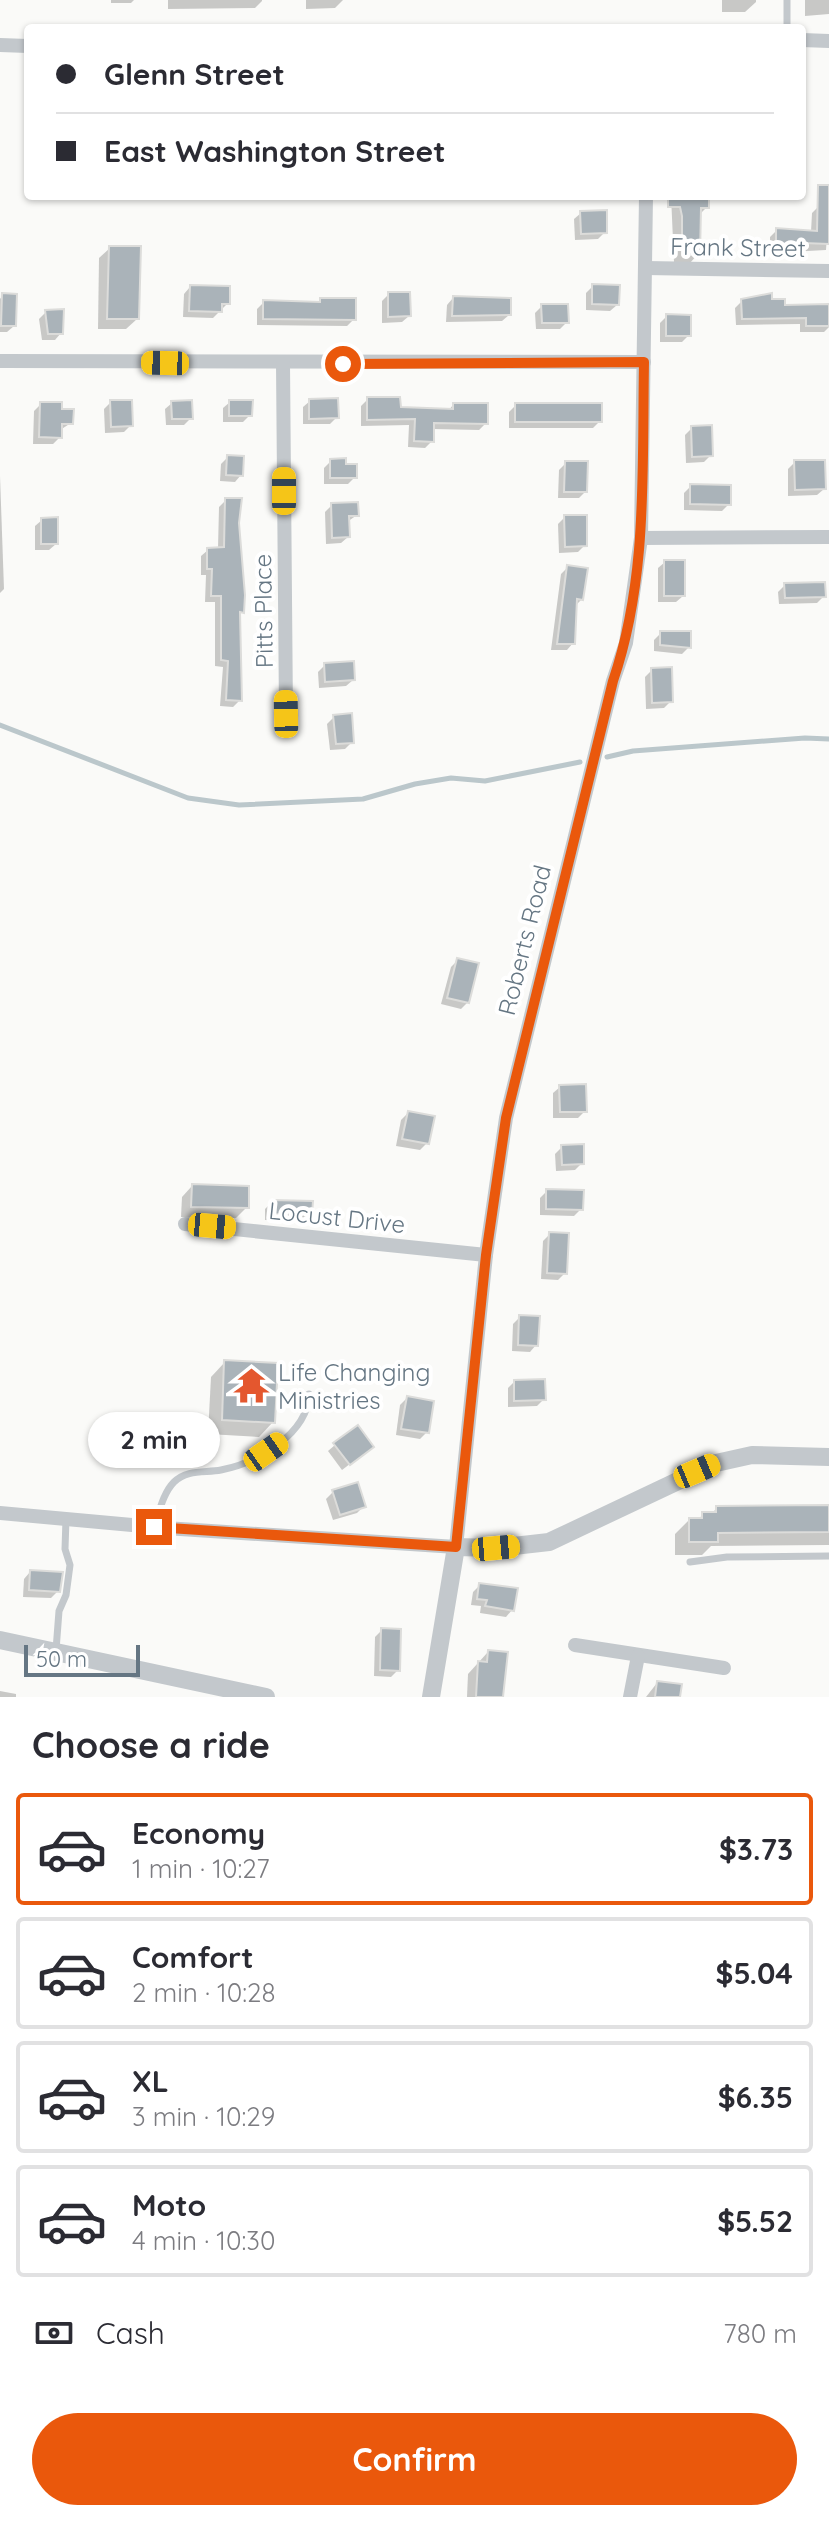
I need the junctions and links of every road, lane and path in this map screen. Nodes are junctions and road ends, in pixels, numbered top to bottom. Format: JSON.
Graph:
{"nodes":[{"id":1,"x":787,"y":0,"type":"edge"},
{"id":2,"x":787,"y":24,"type":"edge"},
{"id":3,"x":806,"y":40,"type":"edge"},
{"id":4,"x":829,"y":41,"type":"edge"},
{"id":5,"x":0,"y":45,"type":"edge"},
{"id":6,"x":24,"y":46,"type":"edge"},
{"id":7,"x":646,"y":200,"type":"edge"},
{"id":8,"x":646,"y":268,"type":"junction"},
{"id":9,"x":829,"y":271,"type":"edge"},
{"id":10,"x":0,"y":361,"type":"edge"},
{"id":11,"x":644,"y":362,"type":"junction"},
{"id":12,"x":283,"y":364,"type":"junction"},
{"id":13,"x":829,"y":537,"type":"edge"},
{"id":14,"x":641,"y":538,"type":"junction"},
{"id":15,"x":286,"y":714,"type":"dead end"},
{"id":16,"x":185,"y":1224,"type":"dead end"},
{"id":17,"x":486,"y":1255,"type":"junction"},
{"id":18,"x":309,"y":1394,"type":"dead end"},
{"id":19,"x":829,"y":1457,"type":"edge"},
{"id":20,"x":0,"y":1513,"type":"edge"},
{"id":21,"x":66,"y":1519,"type":"junction"},
{"id":22,"x":154,"y":1527,"type":"junction"},
{"id":23,"x":456,"y":1547,"type":"junction"},
{"id":24,"x":829,"y":1556,"type":"edge"},
{"id":25,"x":690,"y":1562,"type":"dead end"},
{"id":26,"x":0,"y":1640,"type":"edge"},
{"id":27,"x":575,"y":1645,"type":"dead end"},
{"id":28,"x":56,"y":1652,"type":"junction"},
{"id":29,"x":638,"y":1656,"type":"junction"},
{"id":30,"x":724,"y":1668,"type":"dead end"},
{"id":31,"x":242,"y":1694,"type":"edge"},
{"id":32,"x":266,"y":1697,"type":"edge"},
{"id":33,"x":431,"y":1697,"type":"edge"},
{"id":34,"x":630,"y":1697,"type":"edge"}],
"edges":[{"from":1,"to":2,"type":"lane"},
{"from":3,"to":4,"type":"street"},
{"from":5,"to":6,"type":"street"},
{"from":7,"to":8,"type":"street","name":"Roberts Road"},
{"from":8,"to":9,"type":"street","name":"Frank Street"},
{"from":8,"to":11,"type":"street","name":"Roberts Road"},
{"from":10,"to":12,"type":"street"},
{"from":11,"to":12,"type":"street"},
{"from":11,"to":14,"type":"street","name":"Roberts Road"},
{"from":12,"to":15,"type":"street","name":"Pitts Place"},
{"from":13,"to":14,"type":"street"},
{"from":14,"to":17,"type":"street","name":"Roberts Road"},
{"from":16,"to":17,"type":"street","name":"Locust Drive"},
{"from":17,"to":23,"type":"street","name":"Roberts Road"},
{"from":18,"to":22,"type":"lane"},
{"from":19,"to":23,"type":"street"},
{"from":20,"to":21,"type":"street"},
{"from":21,"to":22,"type":"street"},
{"from":21,"to":28,"type":"lane"},
{"from":22,"to":23,"type":"street"},
{"from":23,"to":33,"type":"street","name":"Roberts Road"},
{"from":24,"to":25,"type":"lane"},
{"from":26,"to":28,"type":"street"},
{"from":27,"to":29,"type":"street"},
{"from":28,"to":31,"type":"street"},
{"from":29,"to":30,"type":"street"},
{"from":29,"to":34,"type":"street"},
{"from":31,"to":32,"type":"street"}]}
